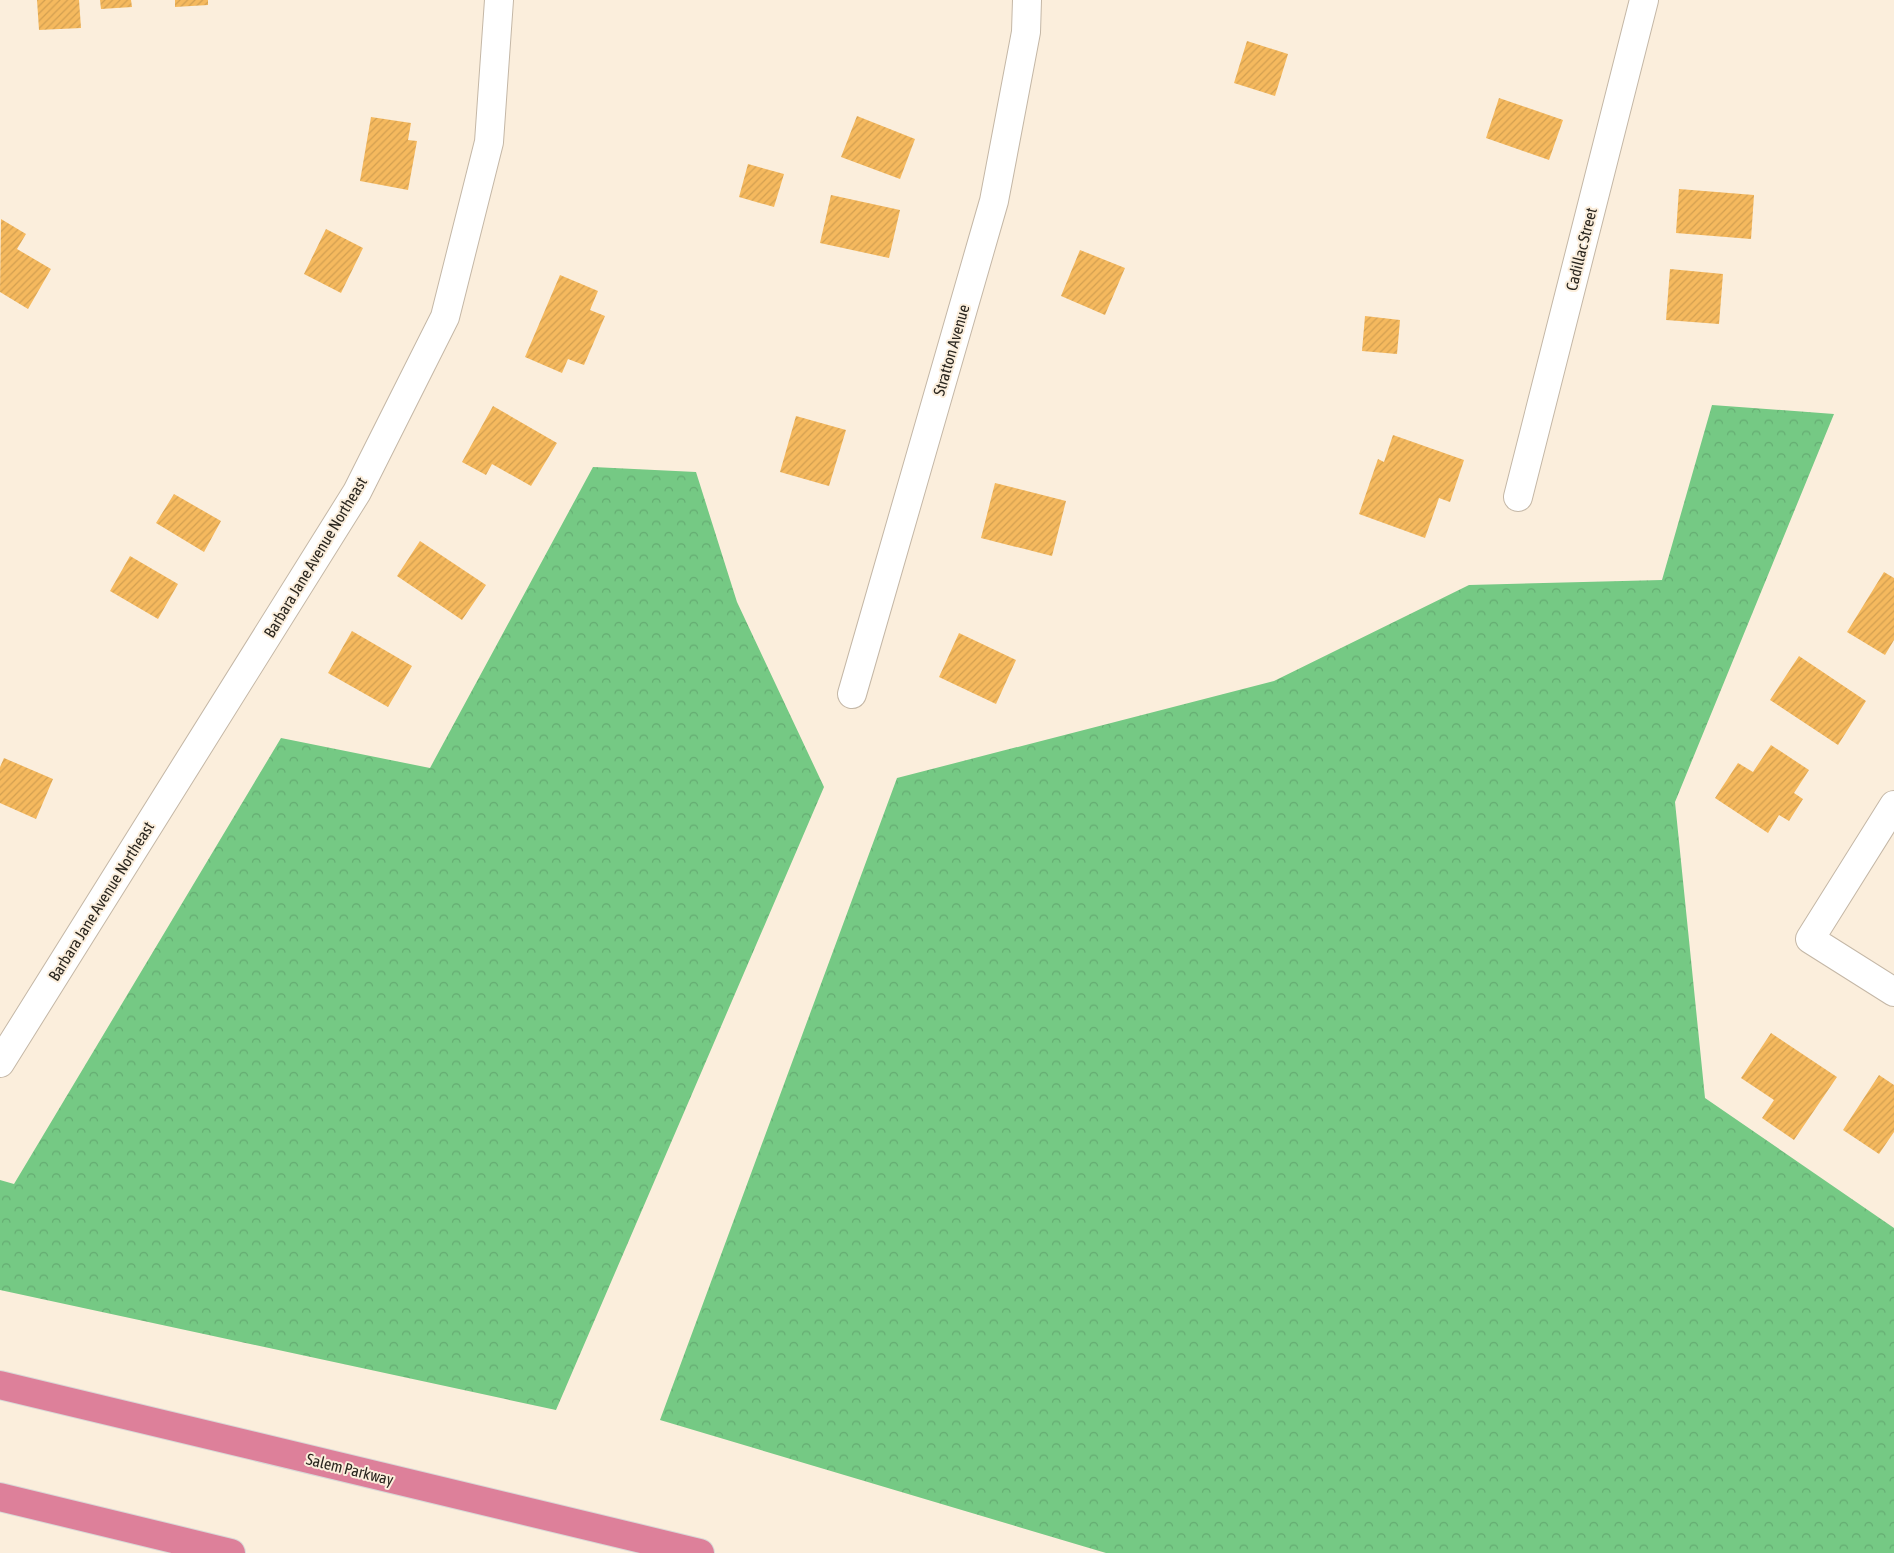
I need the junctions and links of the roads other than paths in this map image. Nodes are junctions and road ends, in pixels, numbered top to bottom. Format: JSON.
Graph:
{"nodes":[{"id":1,"x":499,"y":0,"type":"edge"},
{"id":2,"x":1027,"y":0,"type":"edge"},
{"id":3,"x":1644,"y":0,"type":"edge"},
{"id":4,"x":1518,"y":497,"type":"dead end"},
{"id":5,"x":852,"y":694,"type":"dead end"},
{"id":6,"x":1894,"y":805,"type":"edge"},
{"id":7,"x":1894,"y":992,"type":"edge"},
{"id":8,"x":0,"y":1063,"type":"edge"},
{"id":9,"x":0,"y":1385,"type":"edge"},
{"id":10,"x":0,"y":1497,"type":"edge"},
{"id":11,"x":232,"y":1553,"type":"edge"},
{"id":12,"x":700,"y":1553,"type":"edge"}],
"edges":[{"from":1,"to":8,"type":"street","name":"Barbara Jane Avenue Northeast"},
{"from":2,"to":5,"type":"street","name":"Stratton Avenue"},
{"from":3,"to":4,"type":"street","name":"Cadillac Street"},
{"from":6,"to":7,"type":"street"},
{"from":9,"to":12,"type":"highway","name":"Salem Parkway"},
{"from":10,"to":11,"type":"highway"}]}
